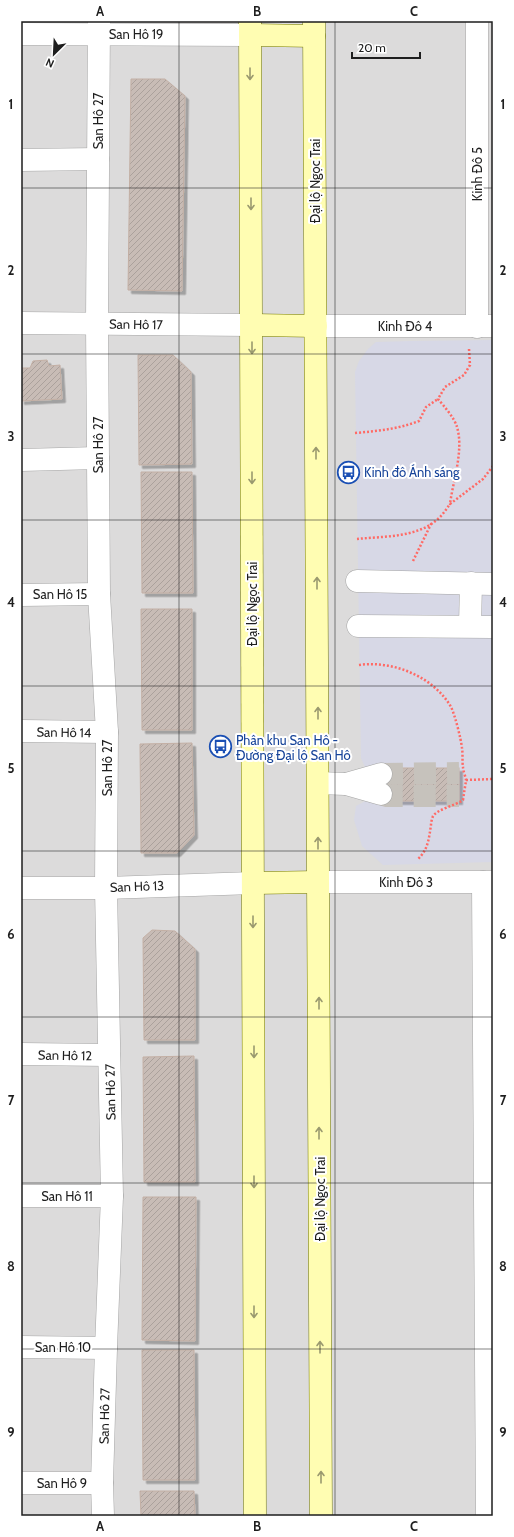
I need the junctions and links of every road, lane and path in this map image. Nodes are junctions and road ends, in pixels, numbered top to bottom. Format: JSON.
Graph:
{"nodes":[{"id":1,"x":477,"y":21,"type":"edge"},
{"id":2,"x":99,"y":28,"type":"edge"},
{"id":3,"x":250,"y":28,"type":"edge"},
{"id":4,"x":314,"y":28,"type":"edge"},
{"id":5,"x":21,"y":34,"type":"edge"},
{"id":6,"x":98,"y":159,"type":"junction"},
{"id":7,"x":21,"y":160,"type":"edge"},
{"id":8,"x":21,"y":323,"type":"edge"},
{"id":9,"x":97,"y":323,"type":"junction"},
{"id":10,"x":251,"y":325,"type":"junction"},
{"id":11,"x":316,"y":326,"type":"junction"},
{"id":12,"x":485,"y":326,"type":"edge"},
{"id":13,"x":468,"y":346,"type":"dead end"},
{"id":14,"x":438,"y":399,"type":"junction"},
{"id":15,"x":355,"y":433,"type":"dead end"},
{"id":16,"x":98,"y":458,"type":"junction"},
{"id":17,"x":21,"y":460,"type":"edge"},
{"id":18,"x":493,"y":466,"type":"edge"},
{"id":19,"x":450,"y":504,"type":"junction"},
{"id":20,"x":433,"y":522,"type":"junction"},
{"id":21,"x":357,"y":539,"type":"dead end"},
{"id":22,"x":358,"y":581,"type":"dead end"},
{"id":23,"x":404,"y":582,"type":"junction"},
{"id":24,"x":471,"y":584,"type":"junction"},
{"id":25,"x":493,"y":584,"type":"edge"},
{"id":26,"x":21,"y":594,"type":"edge"},
{"id":27,"x":99,"y":594,"type":"junction"},
{"id":28,"x":358,"y":626,"type":"dead end"},
{"id":29,"x":470,"y":626,"type":"junction"},
{"id":30,"x":493,"y":626,"type":"edge"},
{"id":31,"x":359,"y":665,"type":"dead end"},
{"id":32,"x":21,"y":731,"type":"edge"},
{"id":33,"x":107,"y":732,"type":"junction"},
{"id":34,"x":493,"y":779,"type":"edge"},
{"id":35,"x":466,"y":780,"type":"junction"},
{"id":36,"x":318,"y":783,"type":"junction"},
{"id":37,"x":381,"y":784,"type":"tunnel mouth"},
{"id":38,"x":413,"y":864,"type":"dead end"},
{"id":39,"x":318,"y":882,"type":"junction"},
{"id":40,"x":488,"y":882,"type":"edge"},
{"id":41,"x":253,"y":883,"type":"junction"},
{"id":42,"x":21,"y":888,"type":"edge"},
{"id":43,"x":106,"y":888,"type":"junction"},
{"id":44,"x":21,"y":1054,"type":"edge"},
{"id":45,"x":109,"y":1056,"type":"junction"},
{"id":46,"x":21,"y":1196,"type":"edge"},
{"id":47,"x":112,"y":1196,"type":"junction"},
{"id":48,"x":21,"y":1347,"type":"edge"},
{"id":49,"x":106,"y":1348,"type":"junction"},
{"id":50,"x":21,"y":1483,"type":"edge"},
{"id":51,"x":102,"y":1483,"type":"junction"},
{"id":52,"x":103,"y":1516,"type":"edge"},
{"id":53,"x":255,"y":1516,"type":"edge"},
{"id":54,"x":321,"y":1516,"type":"edge"},
{"id":55,"x":487,"y":1516,"type":"edge"}],
"edges":[{"from":1,"to":12,"type":"street","name":"Kinh Đô 5"},
{"from":2,"to":3,"type":"street","name":"San Hô 19"},
{"from":2,"to":5,"type":"street","name":"San Hô 19"},
{"from":2,"to":6,"type":"street","name":"San Hô 27"},
{"from":3,"to":4,"type":"main road","name":"Đại lộ Ngọc Trai"},
{"from":3,"to":10,"type":"main road","name":"Đại lộ Ngọc Trai","one_way":true},
{"from":4,"to":11,"type":"main road","name":"Đại lộ Ngọc Trai"},
{"from":6,"to":7,"type":"street"},
{"from":6,"to":9,"type":"street","name":"San Hô 27"},
{"from":8,"to":9,"type":"street","name":"San Hô 17"},
{"from":9,"to":10,"type":"street","name":"San Hô 17"},
{"from":9,"to":16,"type":"street","name":"San Hô 27"},
{"from":10,"to":11,"type":"main road"},
{"from":10,"to":41,"type":"main road","name":"Đại lộ Ngọc Trai","one_way":true},
{"from":11,"to":12,"type":"street","name":"Kinh Đô 4"},
{"from":36,"to":11,"type":"main road","name":"Đại lộ Ngọc Trai","one_way":true},
{"from":13,"to":14,"type":"path"},
{"from":14,"to":15,"type":"path"},
{"from":14,"to":19,"type":"path"},
{"from":16,"to":17,"type":"street"},
{"from":16,"to":27,"type":"street","name":"San Hô 27"},
{"from":18,"to":19,"type":"path"},
{"from":19,"to":20,"type":"path"},
{"from":20,"to":21,"type":"path"},
{"from":20,"to":23,"type":"path"},
{"from":22,"to":23,"type":"street"},
{"from":23,"to":24,"type":"street"},
{"from":24,"to":25,"type":"street"},
{"from":24,"to":29,"type":"street"},
{"from":26,"to":27,"type":"street","name":"San Hô 15"},
{"from":27,"to":33,"type":"street","name":"San Hô 27"},
{"from":28,"to":29,"type":"street"},
{"from":29,"to":30,"type":"street"},
{"from":31,"to":35,"type":"path"},
{"from":32,"to":33,"type":"street","name":"San Hô 14"},
{"from":33,"to":43,"type":"street","name":"San Hô 27"},
{"from":34,"to":35,"type":"path"},
{"from":35,"to":38,"type":"path"},
{"from":36,"to":37,"type":"street"},
{"from":39,"to":36,"type":"main road","name":"Đại lộ Ngọc Trai","one_way":true},
{"from":39,"to":40,"type":"street","name":"Kinh Đô 3"},
{"from":39,"to":41,"type":"main road"},
{"from":54,"to":39,"type":"main road","name":"Đại lộ Ngọc Trai","one_way":true},
{"from":40,"to":55,"type":"street"},
{"from":41,"to":43,"type":"street","name":"San Hô 13"},
{"from":41,"to":53,"type":"main road","name":"Đại lộ Ngọc Trai","one_way":true},
{"from":42,"to":43,"type":"street","name":"San Hô 13"},
{"from":43,"to":45,"type":"street","name":"San Hô 27"},
{"from":44,"to":45,"type":"street","name":"San Hô 12"},
{"from":45,"to":47,"type":"street","name":"San Hô 27"},
{"from":46,"to":47,"type":"street","name":"San Hô 11"},
{"from":47,"to":49,"type":"street","name":"San Hô 27"},
{"from":48,"to":49,"type":"street","name":"San Hô 10"},
{"from":49,"to":51,"type":"street","name":"San Hô 27"},
{"from":50,"to":51,"type":"street","name":"San Hô 9"},
{"from":51,"to":52,"type":"street","name":"San Hô 27"}]}
